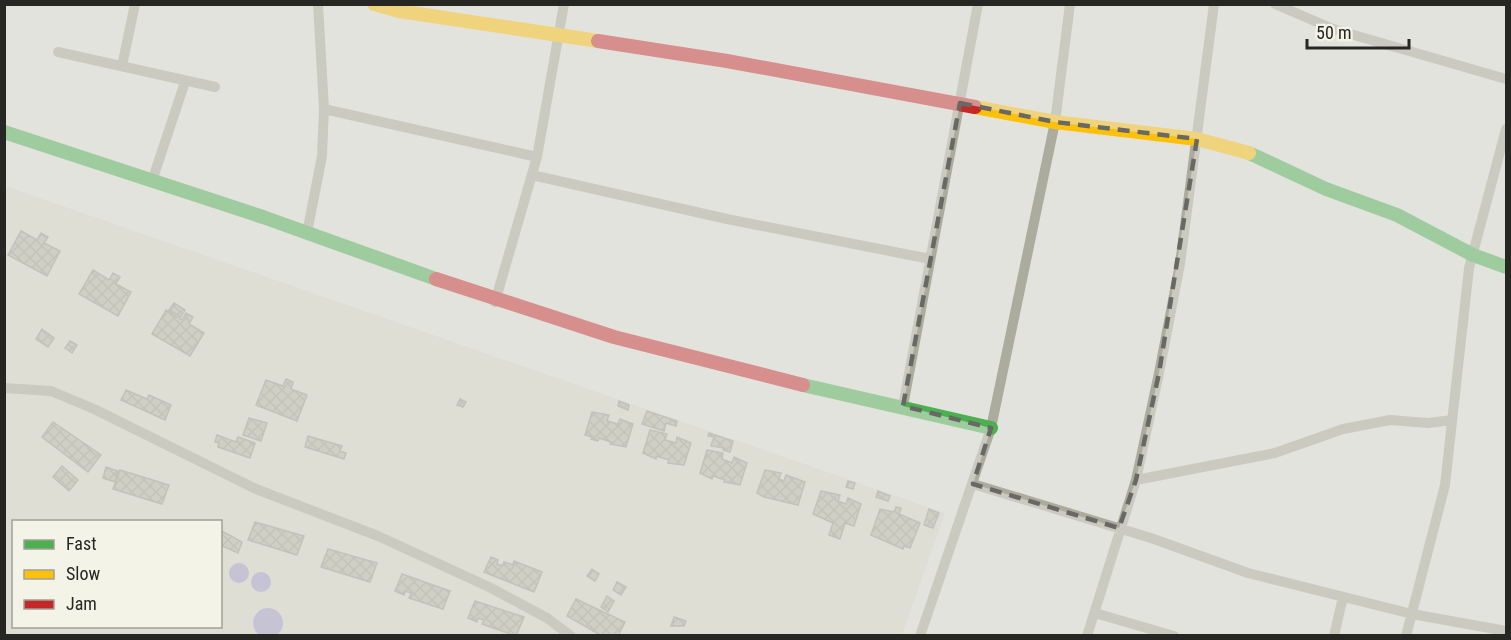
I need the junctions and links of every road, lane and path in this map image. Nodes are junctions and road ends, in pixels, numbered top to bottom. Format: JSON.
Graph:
{"nodes":[{"id":1,"x":135,"y":4,"type":"edge"},
{"id":2,"x":318,"y":4,"type":"edge"},
{"id":3,"x":374,"y":4,"type":"edge"},
{"id":4,"x":564,"y":4,"type":"edge"},
{"id":5,"x":978,"y":4,"type":"edge"},
{"id":6,"x":1070,"y":4,"type":"edge"},
{"id":7,"x":1214,"y":4,"type":"edge"},
{"id":8,"x":1275,"y":4,"type":"edge"},
{"id":9,"x":558,"y":35,"type":"junction"},
{"id":10,"x":58,"y":52,"type":"dead end"},
{"id":11,"x":122,"y":66,"type":"junction"},
{"id":12,"x":1506,"y":79,"type":"edge"},
{"id":13,"x":185,"y":82,"type":"junction"},
{"id":14,"x":215,"y":87,"type":"dead end"},
{"id":15,"x":960,"y":103,"type":"junction"},
{"id":16,"x":324,"y":109,"type":"junction"},
{"id":17,"x":1055,"y":122,"type":"junction"},
{"id":18,"x":1506,"y":129,"type":"edge"},
{"id":19,"x":4,"y":132,"type":"edge"},
{"id":20,"x":1197,"y":140,"type":"junction"},
{"id":21,"x":537,"y":157,"type":"junction"},
{"id":22,"x":532,"y":175,"type":"junction"},
{"id":23,"x":152,"y":181,"type":"junction"},
{"id":24,"x":307,"y":233,"type":"junction"},
{"id":25,"x":1473,"y":255,"type":"junction"},
{"id":26,"x":930,"y":259,"type":"junction"},
{"id":27,"x":1506,"y":267,"type":"edge"},
{"id":28,"x":495,"y":302,"type":"junction"},
{"id":29,"x":4,"y":388,"type":"edge"},
{"id":30,"x":903,"y":406,"type":"junction"},
{"id":31,"x":1452,"y":420,"type":"junction"},
{"id":32,"x":992,"y":428,"type":"junction"},
{"id":33,"x":1136,"y":480,"type":"junction"},
{"id":34,"x":973,"y":484,"type":"junction"},
{"id":35,"x":1119,"y":528,"type":"junction"},
{"id":36,"x":1343,"y":597,"type":"junction"},
{"id":37,"x":1095,"y":612,"type":"junction"},
{"id":38,"x":1412,"y":614,"type":"junction"},
{"id":39,"x":1506,"y":631,"type":"edge"},
{"id":40,"x":571,"y":636,"type":"edge"},
{"id":41,"x":920,"y":636,"type":"edge"},
{"id":42,"x":1087,"y":636,"type":"edge"},
{"id":43,"x":1174,"y":636,"type":"edge"},
{"id":44,"x":1334,"y":636,"type":"edge"},
{"id":45,"x":1406,"y":636,"type":"edge"}],
"edges":[{"from":1,"to":11,"type":"street"},
{"from":2,"to":16,"type":"street"},
{"from":3,"to":9,"type":"street"},
{"from":4,"to":9,"type":"street"},
{"from":5,"to":15,"type":"street"},
{"from":6,"to":17,"type":"street"},
{"from":7,"to":20,"type":"street"},
{"from":8,"to":12,"type":"street"},
{"from":9,"to":15,"type":"street"},
{"from":9,"to":21,"type":"street"},
{"from":10,"to":11,"type":"street"},
{"from":11,"to":13,"type":"street"},
{"from":13,"to":14,"type":"street"},
{"from":13,"to":23,"type":"street"},
{"from":15,"to":17,"type":"street"},
{"from":15,"to":26,"type":"street"},
{"from":16,"to":21,"type":"street"},
{"from":16,"to":24,"type":"street"},
{"from":17,"to":20,"type":"street"},
{"from":17,"to":32,"type":"street"},
{"from":18,"to":25,"type":"street"},
{"from":19,"to":23,"type":"street"},
{"from":20,"to":25,"type":"street"},
{"from":20,"to":33,"type":"street"},
{"from":21,"to":22,"type":"street"},
{"from":22,"to":26,"type":"street"},
{"from":22,"to":28,"type":"street"},
{"from":23,"to":24,"type":"street"},
{"from":24,"to":28,"type":"street"},
{"from":25,"to":27,"type":"street"},
{"from":25,"to":31,"type":"street"},
{"from":26,"to":30,"type":"street"},
{"from":28,"to":30,"type":"street"},
{"from":29,"to":40,"type":"street"},
{"from":30,"to":32,"type":"street"},
{"from":31,"to":33,"type":"street"},
{"from":31,"to":38,"type":"street"},
{"from":32,"to":34,"type":"street"},
{"from":33,"to":35,"type":"street"},
{"from":34,"to":35,"type":"street"},
{"from":34,"to":41,"type":"street"},
{"from":35,"to":36,"type":"street"},
{"from":35,"to":37,"type":"street"},
{"from":36,"to":38,"type":"street"},
{"from":36,"to":44,"type":"street"},
{"from":37,"to":42,"type":"street"},
{"from":37,"to":43,"type":"street"},
{"from":38,"to":39,"type":"street"},
{"from":38,"to":45,"type":"street"}]}
